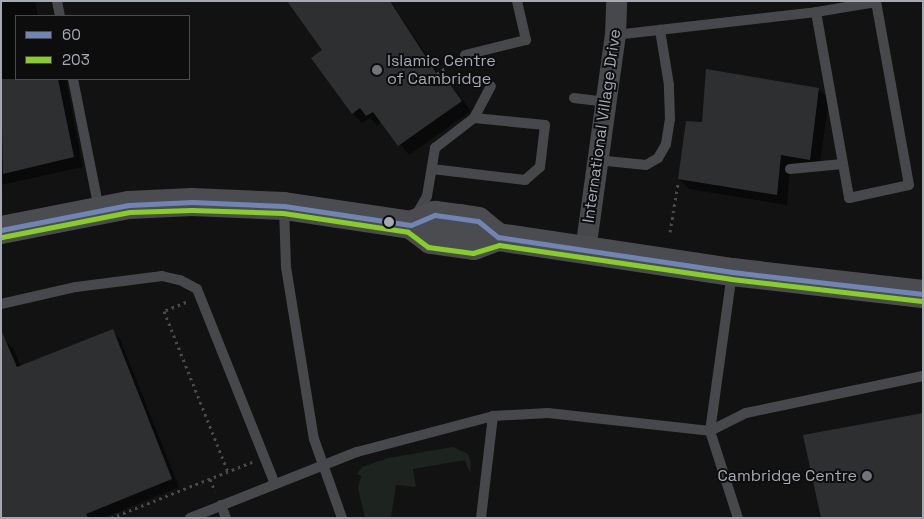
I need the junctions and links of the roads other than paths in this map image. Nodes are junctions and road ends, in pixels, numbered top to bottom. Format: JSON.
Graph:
{"nodes":[{"id":1,"x":57,"y":1,"type":"edge"},
{"id":2,"x":517,"y":1,"type":"edge"},
{"id":3,"x":616,"y":1,"type":"edge"},
{"id":4,"x":816,"y":12,"type":"junction"},
{"id":5,"x":60,"y":15,"type":"edge"},
{"id":6,"x":660,"y":30,"type":"junction"},
{"id":7,"x":615,"y":35,"type":"junction"},
{"id":8,"x":465,"y":54,"type":"dead end"},
{"id":9,"x":73,"y":80,"type":"edge"},
{"id":10,"x":491,"y":86,"type":"dead end"},
{"id":11,"x":574,"y":98,"type":"dead end"},
{"id":12,"x":606,"y":102,"type":"junction"},
{"id":13,"x":474,"y":118,"type":"junction"},
{"id":14,"x":597,"y":160,"type":"junction"},
{"id":15,"x":843,"y":164,"type":"junction"},
{"id":16,"x":432,"y":169,"type":"junction"},
{"id":17,"x":790,"y":169,"type":"dead end"},
{"id":18,"x":284,"y":206,"type":"junction"},
{"id":19,"x":99,"y":210,"type":"junction"},
{"id":20,"x":411,"y":224,"type":"junction"},
{"id":21,"x":1,"y":230,"type":"edge"},
{"id":22,"x":585,"y":250,"type":"junction"},
{"id":23,"x":732,"y":272,"type":"junction"},
{"id":24,"x":923,"y":294,"type":"edge"},
{"id":25,"x":1,"y":304,"type":"edge"},
{"id":26,"x":923,"y":376,"type":"edge"},
{"id":27,"x":493,"y":416,"type":"junction"},
{"id":28,"x":710,"y":431,"type":"junction"},
{"id":29,"x":324,"y":465,"type":"junction"},
{"id":30,"x":274,"y":484,"type":"junction"},
{"id":31,"x":221,"y":506,"type":"junction"},
{"id":32,"x":190,"y":518,"type":"edge"},
{"id":33,"x":226,"y":518,"type":"edge"},
{"id":34,"x":342,"y":518,"type":"edge"},
{"id":35,"x":481,"y":518,"type":"edge"},
{"id":36,"x":738,"y":518,"type":"edge"}],
"edges":[{"from":1,"to":5,"type":"lane"},
{"from":2,"to":8,"type":"lane"},
{"from":3,"to":7,"type":"street","name":"International Village Drive"},
{"from":4,"to":6,"type":"lane"},
{"from":4,"to":15,"type":"lane"},
{"from":4,"to":15,"type":"lane"},
{"from":6,"to":7,"type":"lane"},
{"from":6,"to":14,"type":"lane"},
{"from":7,"to":12,"type":"street","name":"International Village Drive"},
{"from":9,"to":19,"type":"lane"},
{"from":10,"to":13,"type":"lane"},
{"from":11,"to":12,"type":"lane"},
{"from":12,"to":14,"type":"street","name":"International Village Drive"},
{"from":13,"to":16,"type":"lane"},
{"from":13,"to":16,"type":"lane"},
{"from":14,"to":22,"type":"street","name":"International Village Drive"},
{"from":15,"to":17,"type":"lane"},
{"from":16,"to":20,"type":"lane"},
{"from":18,"to":19,"type":"street"},
{"from":18,"to":20,"type":"street"},
{"from":18,"to":29,"type":"lane"},
{"from":19,"to":21,"type":"street"},
{"from":20,"to":22,"type":"street"},
{"from":22,"to":23,"type":"street"},
{"from":23,"to":24,"type":"street"},
{"from":23,"to":28,"type":"lane"},
{"from":25,"to":30,"type":"lane"},
{"from":26,"to":28,"type":"lane"},
{"from":27,"to":28,"type":"lane"},
{"from":27,"to":29,"type":"lane"},
{"from":27,"to":35,"type":"lane"},
{"from":28,"to":36,"type":"lane"},
{"from":29,"to":30,"type":"lane"},
{"from":29,"to":34,"type":"lane"},
{"from":30,"to":31,"type":"lane"},
{"from":31,"to":32,"type":"lane"},
{"from":31,"to":33,"type":"lane"}]}
